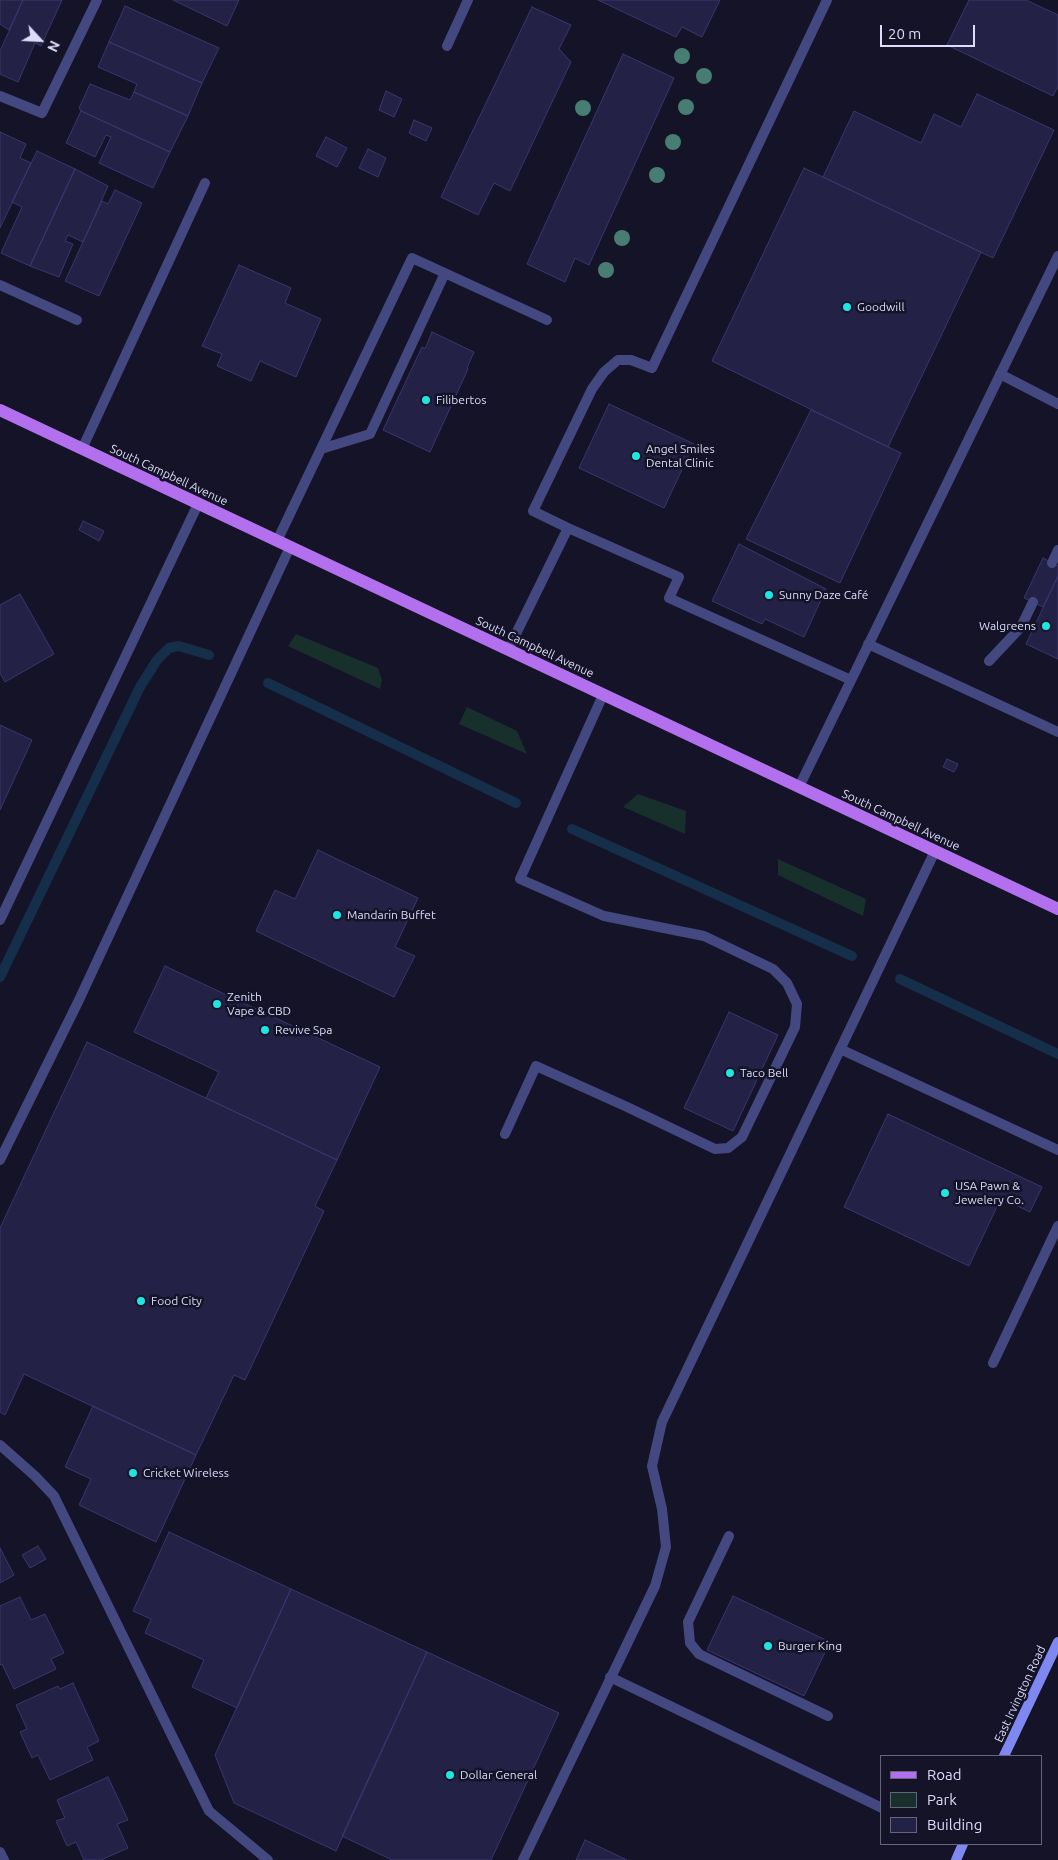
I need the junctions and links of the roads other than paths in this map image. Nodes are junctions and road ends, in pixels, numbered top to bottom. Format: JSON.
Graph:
{"nodes":[{"id":1,"x":97,"y":0,"type":"edge"},
{"id":2,"x":468,"y":0,"type":"edge"},
{"id":3,"x":827,"y":0,"type":"edge"},
{"id":4,"x":447,"y":46,"type":"dead end"},
{"id":5,"x":0,"y":96,"type":"edge"},
{"id":6,"x":205,"y":183,"type":"dead end"},
{"id":7,"x":1058,"y":256,"type":"edge"},
{"id":8,"x":445,"y":273,"type":"junction"},
{"id":9,"x":0,"y":285,"type":"edge"},
{"id":10,"x":77,"y":320,"type":"dead end"},
{"id":11,"x":547,"y":320,"type":"dead end"},
{"id":12,"x":1000,"y":374,"type":"junction"},
{"id":13,"x":1058,"y":404,"type":"edge"},
{"id":14,"x":0,"y":410,"type":"edge"},
{"id":15,"x":321,"y":448,"type":"junction"},
{"id":16,"x":82,"y":449,"type":"junction"},
{"id":17,"x":198,"y":504,"type":"junction"},
{"id":18,"x":568,"y":528,"type":"junction"},
{"id":19,"x":277,"y":541,"type":"junction"},
{"id":20,"x":290,"y":547,"type":"junction"},
{"id":21,"x":1058,"y":550,"type":"edge"},
{"id":22,"x":1052,"y":563,"type":"dead end"},
{"id":23,"x":1033,"y":602,"type":"dead end"},
{"id":24,"x":868,"y":644,"type":"junction"},
{"id":25,"x":508,"y":650,"type":"junction"},
{"id":26,"x":989,"y":661,"type":"dead end"},
{"id":27,"x":851,"y":680,"type":"junction"},
{"id":28,"x":604,"y":695,"type":"junction"},
{"id":29,"x":1058,"y":732,"type":"edge"},
{"id":30,"x":799,"y":787,"type":"junction"},
{"id":31,"x":935,"y":851,"type":"junction"},
{"id":32,"x":1058,"y":909,"type":"edge"},
{"id":33,"x":0,"y":920,"type":"edge"},
{"id":34,"x":840,"y":1049,"type":"junction"},
{"id":35,"x":505,"y":1134,"type":"dead end"},
{"id":36,"x":1058,"y":1150,"type":"edge"},
{"id":37,"x":0,"y":1160,"type":"edge"},
{"id":38,"x":1058,"y":1226,"type":"edge"},
{"id":39,"x":993,"y":1363,"type":"dead end"},
{"id":40,"x":0,"y":1445,"type":"edge"},
{"id":41,"x":729,"y":1536,"type":"dead end"},
{"id":42,"x":1058,"y":1642,"type":"edge"},
{"id":43,"x":610,"y":1678,"type":"junction"},
{"id":44,"x":828,"y":1716,"type":"dead end"},
{"id":45,"x":1004,"y":1755,"type":"edge"},
{"id":46,"x":880,"y":1807,"type":"edge"},
{"id":47,"x":962,"y":1845,"type":"edge"},
{"id":48,"x":0,"y":1852,"type":"edge"},
{"id":49,"x":4,"y":1860,"type":"edge"},
{"id":50,"x":268,"y":1860,"type":"edge"},
{"id":51,"x":523,"y":1860,"type":"edge"},
{"id":52,"x":956,"y":1860,"type":"edge"}],
"edges":[{"from":1,"to":5,"type":"street"},
{"from":2,"to":4,"type":"street"},
{"from":3,"to":18,"type":"street"},
{"from":6,"to":16,"type":"street"},
{"from":7,"to":12,"type":"street"},
{"from":8,"to":11,"type":"street"},
{"from":8,"to":15,"type":"street"},
{"from":8,"to":15,"type":"street"},
{"from":9,"to":10,"type":"street"},
{"from":12,"to":13,"type":"street"},
{"from":12,"to":24,"type":"street"},
{"from":14,"to":16,"type":"main road","name":"South Campbell Avenue"},
{"from":15,"to":19,"type":"street"},
{"from":16,"to":17,"type":"main road","name":"South Campbell Avenue"},
{"from":17,"to":19,"type":"main road","name":"South Campbell Avenue"},
{"from":17,"to":33,"type":"street"},
{"from":18,"to":25,"type":"street"},
{"from":18,"to":27,"type":"street"},
{"from":19,"to":20,"type":"main road","name":"South Campbell Avenue"},
{"from":20,"to":25,"type":"main road","name":"South Campbell Avenue"},
{"from":20,"to":37,"type":"street"},
{"from":21,"to":22,"type":"street"},
{"from":23,"to":26,"type":"street"},
{"from":24,"to":27,"type":"street"},
{"from":24,"to":29,"type":"street"},
{"from":25,"to":28,"type":"main road","name":"South Campbell Avenue"},
{"from":27,"to":30,"type":"street"},
{"from":28,"to":30,"type":"main road","name":"South Campbell Avenue"},
{"from":28,"to":35,"type":"street"},
{"from":30,"to":31,"type":"main road","name":"South Campbell Avenue"},
{"from":31,"to":32,"type":"main road","name":"South Campbell Avenue"},
{"from":31,"to":34,"type":"street"},
{"from":34,"to":36,"type":"street"},
{"from":34,"to":43,"type":"street"},
{"from":38,"to":39,"type":"street"},
{"from":40,"to":50,"type":"street"},
{"from":41,"to":44,"type":"street"},
{"from":42,"to":45,"type":"main road","name":"East Irvington Road"},
{"from":43,"to":46,"type":"street"},
{"from":43,"to":51,"type":"street"},
{"from":47,"to":52,"type":"main road"},
{"from":48,"to":49,"type":"street"}]}
